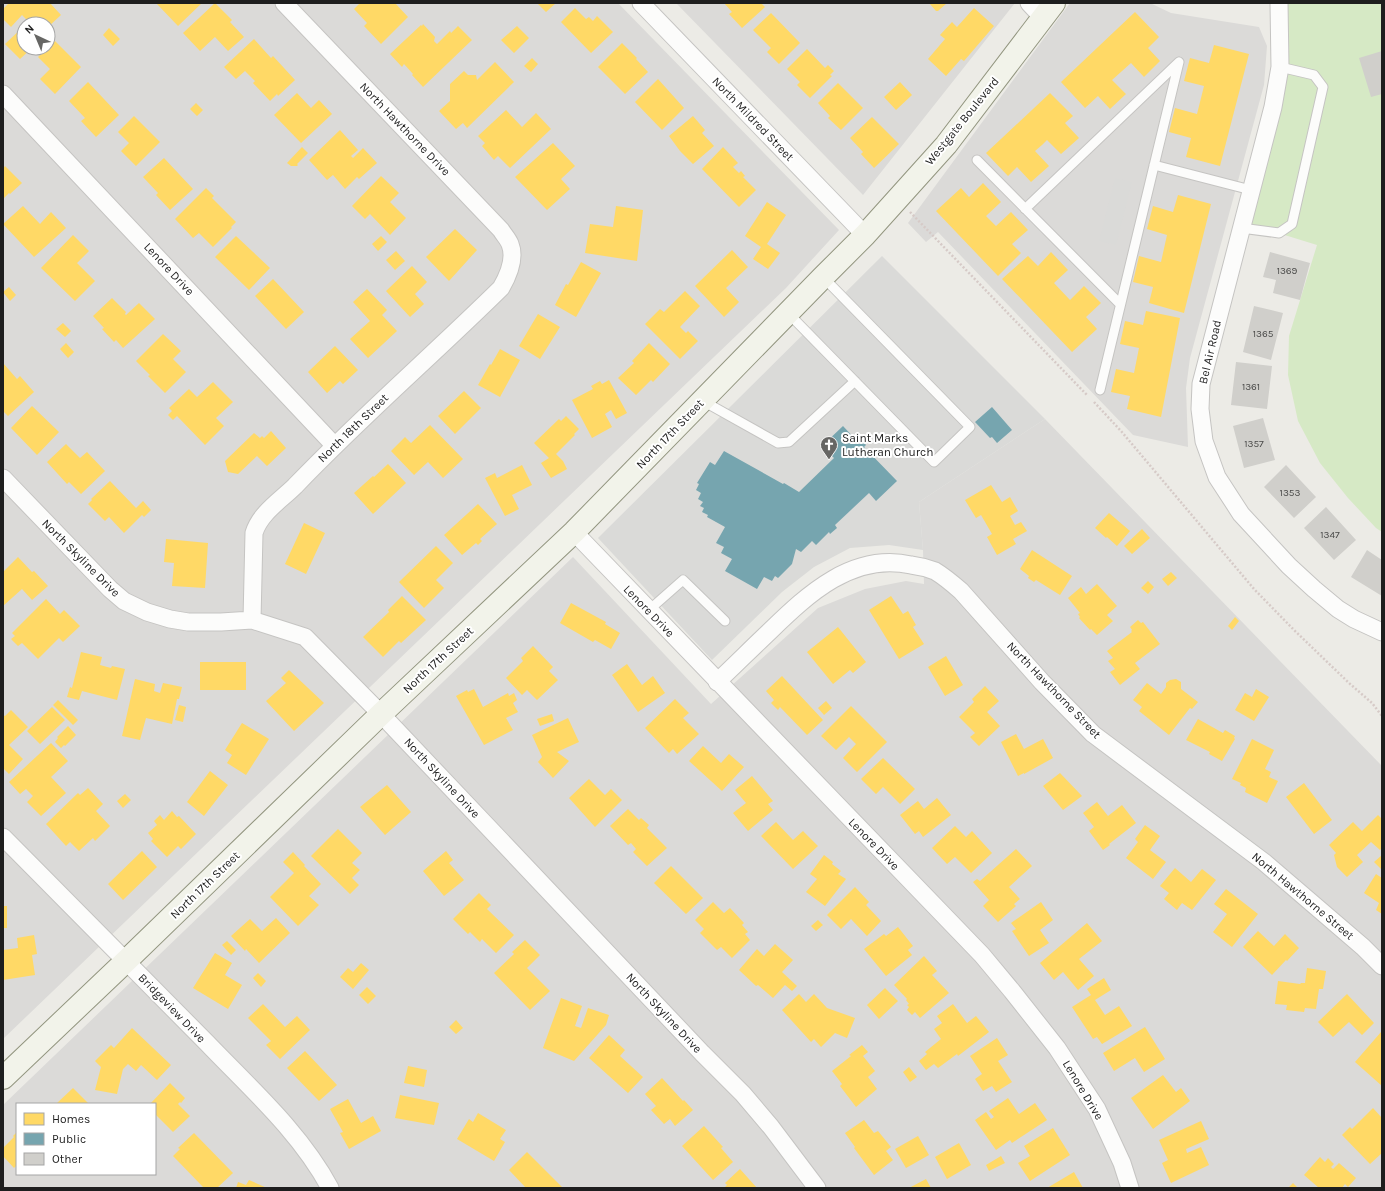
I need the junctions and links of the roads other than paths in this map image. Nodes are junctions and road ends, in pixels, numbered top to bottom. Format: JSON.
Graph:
{"nodes":[{"id":1,"x":284,"y":3,"type":"edge"},
{"id":2,"x":641,"y":3,"type":"edge"},
{"id":3,"x":1273,"y":3,"type":"edge"},
{"id":4,"x":1279,"y":3,"type":"edge"},
{"id":5,"x":1295,"y":3,"type":"edge"},
{"id":6,"x":1042,"y":8,"type":"edge"},
{"id":7,"x":1280,"y":67,"type":"junction"},
{"id":8,"x":3,"y":94,"type":"edge"},
{"id":9,"x":977,"y":160,"type":"dead end"},
{"id":10,"x":1154,"y":165,"type":"junction"},
{"id":11,"x":1251,"y":190,"type":"junction"},
{"id":12,"x":1025,"y":209,"type":"junction"},
{"id":13,"x":1241,"y":228,"type":"junction"},
{"id":14,"x":865,"y":235,"type":"junction"},
{"id":15,"x":511,"y":263,"type":"joint"},
{"id":16,"x":823,"y":277,"type":"junction"},
{"id":17,"x":1120,"y":304,"type":"junction"},
{"id":18,"x":788,"y":313,"type":"junction"},
{"id":19,"x":855,"y":381,"type":"junction"},
{"id":20,"x":1100,"y":390,"type":"dead end"},
{"id":21,"x":703,"y":401,"type":"junction"},
{"id":22,"x":334,"y":445,"type":"junction"},
{"id":23,"x":3,"y":478,"type":"edge"},
{"id":24,"x":574,"y":532,"type":"junction"},
{"id":25,"x":649,"y":610,"type":"junction"},
{"id":26,"x":252,"y":620,"type":"junction"},
{"id":27,"x":725,"y":621,"type":"dead end"},
{"id":28,"x":1382,"y":632,"type":"edge"},
{"id":29,"x":717,"y":682,"type":"junction"},
{"id":30,"x":381,"y":714,"type":"junction"},
{"id":31,"x":3,"y":837,"type":"edge"},
{"id":32,"x":126,"y":961,"type":"junction"},
{"id":33,"x":1382,"y":966,"type":"edge"},
{"id":34,"x":3,"y":1078,"type":"edge"},
{"id":35,"x":330,"y":1188,"type":"edge"},
{"id":36,"x":817,"y":1188,"type":"edge"},
{"id":37,"x":1130,"y":1188,"type":"edge"}],
"edges":[{"from":1,"to":15,"type":"street","name":"North Hawthorne Drive"},
{"from":2,"to":14,"type":"street","name":"North Mildred Street"},
{"from":3,"to":4,"type":"street"},
{"from":4,"to":5,"type":"street"},
{"from":4,"to":7,"type":"street","name":"Bel Air Road"},
{"from":6,"to":14,"type":"street","name":"Westgate Boulevard"},
{"from":7,"to":11,"type":"street","name":"Bel Air Road"},
{"from":7,"to":13,"type":"lane"},
{"from":8,"to":22,"type":"street","name":"Lenore Drive"},
{"from":9,"to":12,"type":"lane"},
{"from":10,"to":11,"type":"lane"},
{"from":10,"to":12,"type":"lane"},
{"from":10,"to":17,"type":"lane"},
{"from":11,"to":13,"type":"street","name":"Bel Air Road"},
{"from":12,"to":17,"type":"lane"},
{"from":13,"to":28,"type":"street","name":"Bel Air Road"},
{"from":14,"to":16,"type":"street","name":"North 17th Street"},
{"from":15,"to":22,"type":"street","name":"North 18th Street"},
{"from":16,"to":18,"type":"street","name":"North 17th Street"},
{"from":16,"to":19,"type":"lane"},
{"from":17,"to":20,"type":"lane"},
{"from":18,"to":19,"type":"lane"},
{"from":18,"to":21,"type":"street","name":"North 17th Street"},
{"from":19,"to":21,"type":"lane"},
{"from":21,"to":24,"type":"street","name":"North 17th Street"},
{"from":22,"to":26,"type":"street","name":"North 18th Street"},
{"from":23,"to":26,"type":"street","name":"North Skyline Drive"},
{"from":24,"to":25,"type":"street","name":"Lenore Drive"},
{"from":24,"to":30,"type":"street","name":"North 17th Street"},
{"from":25,"to":27,"type":"lane"},
{"from":25,"to":29,"type":"street","name":"Lenore Drive"},
{"from":26,"to":30,"type":"street","name":"North Skyline Drive"},
{"from":29,"to":33,"type":"street","name":"North Hawthorne Street"},
{"from":29,"to":37,"type":"street","name":"Lenore Drive"},
{"from":30,"to":32,"type":"street","name":"North 17th Street"},
{"from":30,"to":36,"type":"street","name":"North Skyline Drive"},
{"from":31,"to":32,"type":"street","name":"Bridgeview Drive"},
{"from":32,"to":34,"type":"street","name":"North 17th Street"},
{"from":32,"to":35,"type":"street","name":"Bridgeview Drive"}]}
